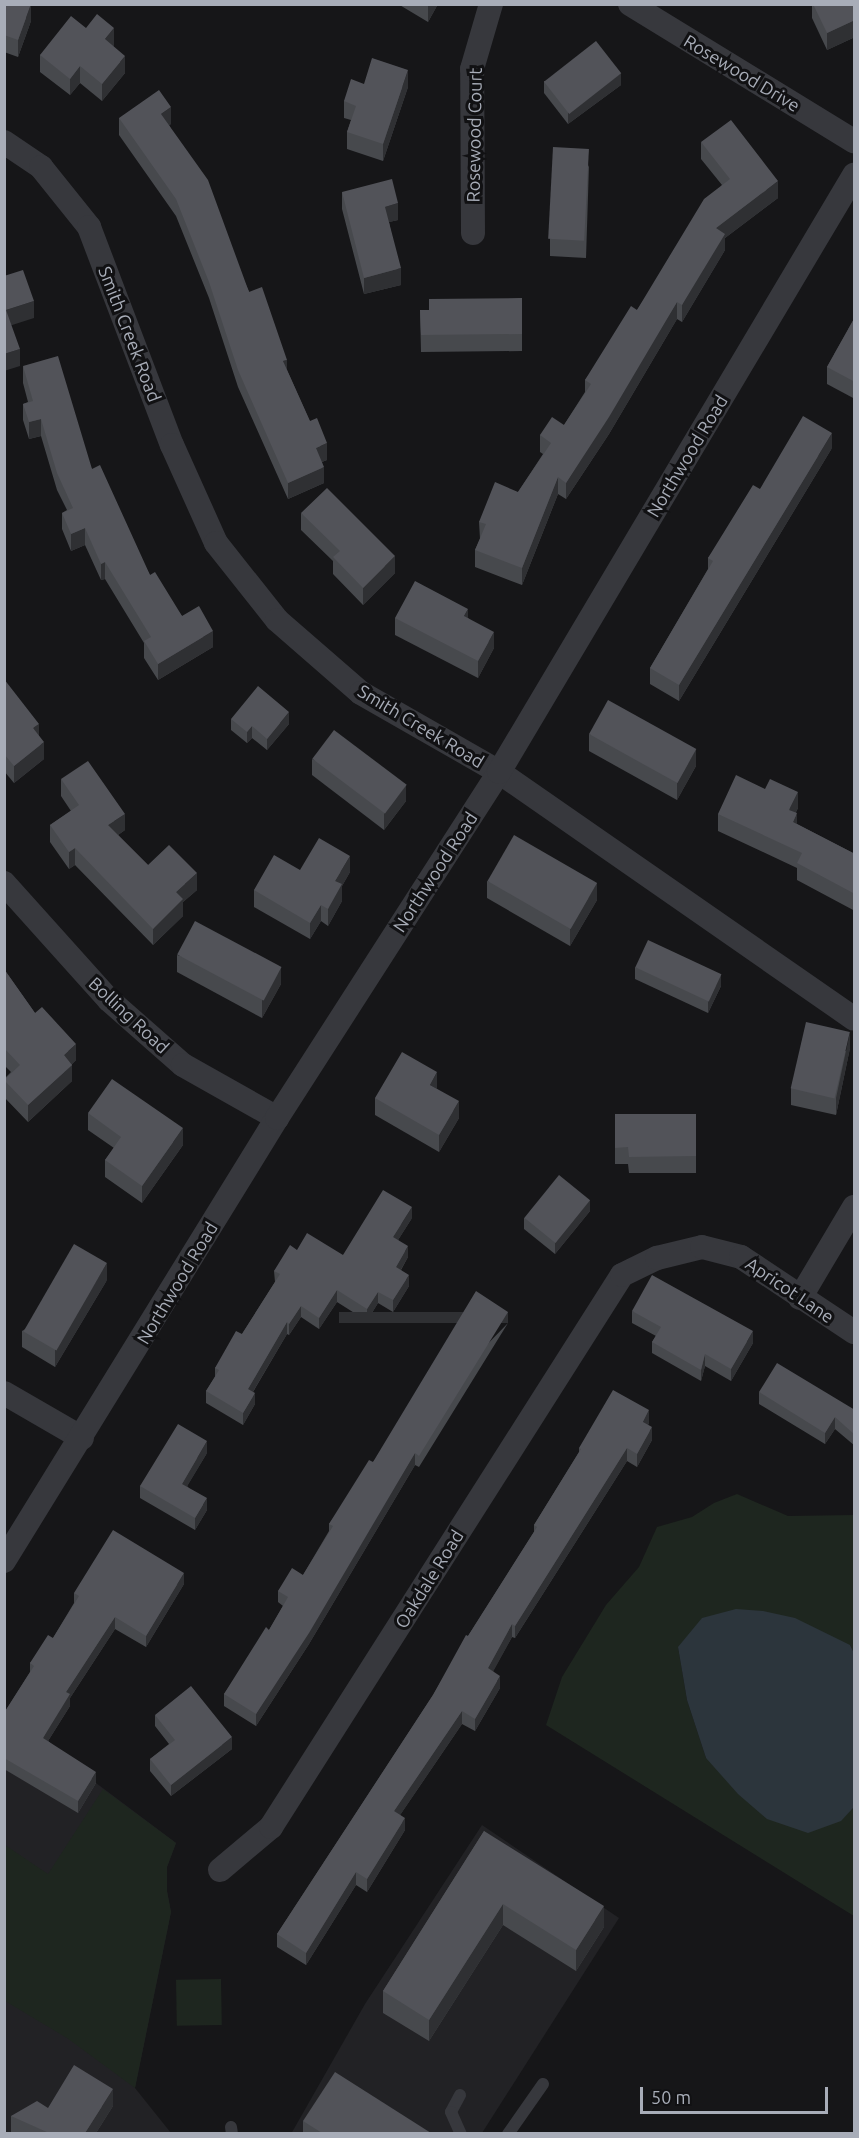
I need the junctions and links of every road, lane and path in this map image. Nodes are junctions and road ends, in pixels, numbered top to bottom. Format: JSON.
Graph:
{"nodes":[{"id":1,"x":491,"y":4,"type":"edge"},
{"id":2,"x":630,"y":4,"type":"edge"},
{"id":3,"x":855,"y":141,"type":"edge"},
{"id":4,"x":4,"y":142,"type":"edge"},
{"id":5,"x":855,"y":175,"type":"edge"},
{"id":6,"x":473,"y":233,"type":"dead end"},
{"id":7,"x":500,"y":772,"type":"junction"},
{"id":8,"x":4,"y":883,"type":"edge"},
{"id":9,"x":855,"y":1019,"type":"edge"},
{"id":10,"x":277,"y":1118,"type":"junction"},
{"id":11,"x":855,"y":1207,"type":"edge"},
{"id":12,"x":622,"y":1275,"type":"joint"},
{"id":13,"x":800,"y":1298,"type":"junction"},
{"id":14,"x":855,"y":1332,"type":"edge"},
{"id":15,"x":4,"y":1393,"type":"edge"},
{"id":16,"x":82,"y":1438,"type":"junction"},
{"id":17,"x":4,"y":1561,"type":"edge"},
{"id":18,"x":220,"y":1870,"type":"dead end"},
{"id":19,"x":543,"y":2085,"type":"dead end"},
{"id":20,"x":460,"y":2095,"type":"dead end"},
{"id":21,"x":460,"y":2133,"type":"edge"},
{"id":22,"x":508,"y":2133,"type":"edge"}],
"edges":[{"from":1,"to":6,"type":"street","name":"Rosewood Court"},
{"from":2,"to":3,"type":"street","name":"Rosewood Drive"},
{"from":4,"to":7,"type":"street","name":"Smith Creek Road"},
{"from":5,"to":7,"type":"street","name":"Northwood Road"},
{"from":7,"to":9,"type":"street","name":"Smith Creek Road"},
{"from":7,"to":10,"type":"street","name":"Northwood Road"},
{"from":8,"to":10,"type":"street","name":"Bolling Road"},
{"from":10,"to":16,"type":"street","name":"Northwood Road"},
{"from":11,"to":13,"type":"street"},
{"from":12,"to":13,"type":"street","name":"Apricot Lane"},
{"from":12,"to":18,"type":"street","name":"Oakdale Road"},
{"from":13,"to":14,"type":"street","name":"Apricot Lane"},
{"from":15,"to":16,"type":"street"},
{"from":16,"to":17,"type":"street","name":"Northwood Road"},
{"from":19,"to":22,"type":"lane"},
{"from":20,"to":21,"type":"lane"}]}
